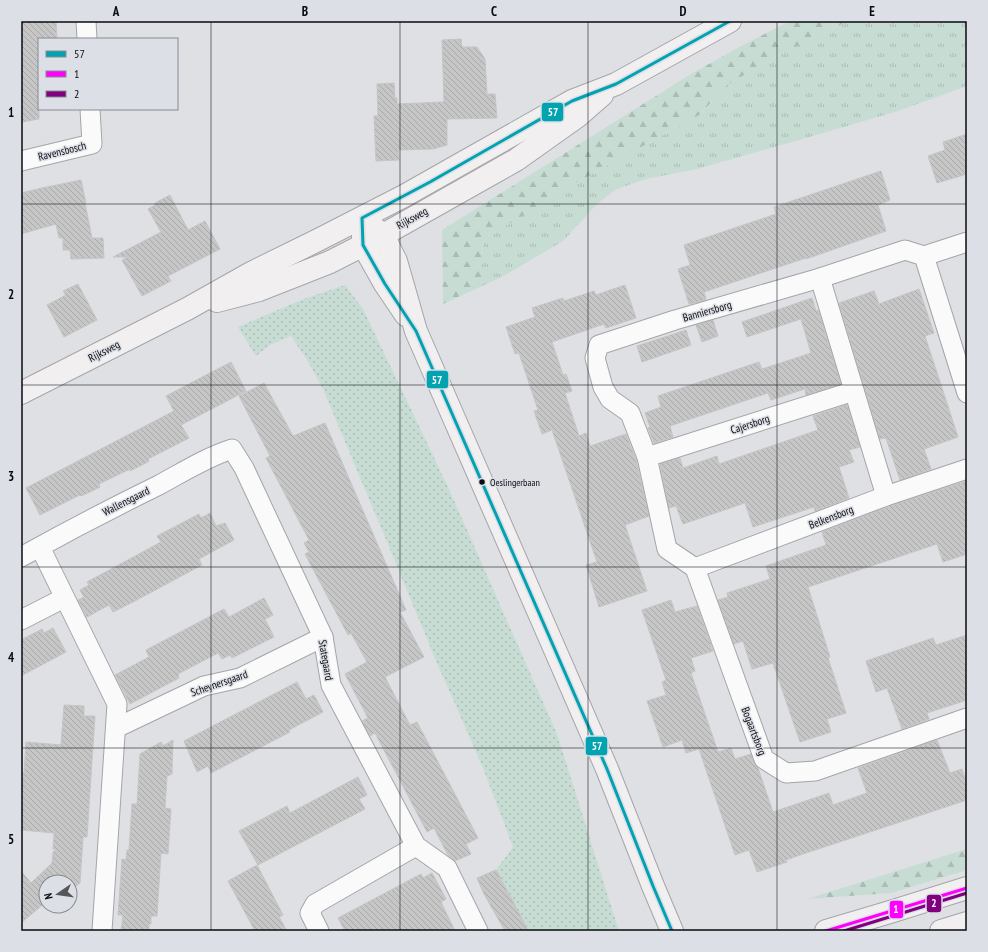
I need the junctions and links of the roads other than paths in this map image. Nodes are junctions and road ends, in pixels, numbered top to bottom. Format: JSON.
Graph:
{"nodes":[{"id":1,"x":86,"y":21,"type":"edge"},
{"id":2,"x":730,"y":21,"type":"edge"},
{"id":3,"x":87,"y":38,"type":"edge"},
{"id":4,"x":616,"y":84,"type":"junction"},
{"id":5,"x":90,"y":110,"type":"edge"},
{"id":6,"x":21,"y":161,"type":"edge"},
{"id":7,"x":362,"y":218,"type":"junction"},
{"id":8,"x":383,"y":235,"type":"junction"},
{"id":9,"x":967,"y":242,"type":"edge"},
{"id":10,"x":363,"y":245,"type":"junction"},
{"id":11,"x":924,"y":256,"type":"junction"},
{"id":12,"x":820,"y":278,"type":"junction"},
{"id":13,"x":187,"y":309,"type":"junction"},
{"id":14,"x":416,"y":331,"type":"junction"},
{"id":15,"x":854,"y":391,"type":"junction"},
{"id":16,"x":21,"y":393,"type":"edge"},
{"id":17,"x":967,"y":393,"type":"edge"},
{"id":18,"x":232,"y":449,"type":"joint"},
{"id":19,"x":647,"y":457,"type":"junction"},
{"id":20,"x":967,"y":469,"type":"edge"},
{"id":21,"x":886,"y":496,"type":"junction"},
{"id":22,"x":40,"y":547,"type":"junction"},
{"id":23,"x":21,"y":557,"type":"edge"},
{"id":24,"x":695,"y":568,"type":"junction"},
{"id":25,"x":64,"y":598,"type":"junction"},
{"id":26,"x":21,"y":620,"type":"edge"},
{"id":27,"x":323,"y":637,"type":"junction"},
{"id":28,"x":967,"y":718,"type":"edge"},
{"id":29,"x":116,"y":728,"type":"junction"},
{"id":30,"x":416,"y":846,"type":"junction"},
{"id":31,"x":967,"y":888,"type":"edge"},
{"id":32,"x":967,"y":923,"type":"edge"},
{"id":33,"x":102,"y":931,"type":"edge"},
{"id":34,"x":319,"y":931,"type":"edge"},
{"id":35,"x":478,"y":931,"type":"edge"},
{"id":36,"x":672,"y":931,"type":"edge"},
{"id":37,"x":826,"y":931,"type":"edge"},
{"id":38,"x":941,"y":931,"type":"edge"}],
"edges":[{"from":1,"to":3,"type":"street"},
{"from":2,"to":4,"type":"main road","name":"Rijksweg"},
{"from":4,"to":7,"type":"main road","name":"Rijksweg"},
{"from":4,"to":8,"type":"main road","name":"Rijksweg"},
{"from":5,"to":6,"type":"street","name":"Ravensbosch"},
{"from":7,"to":8,"type":"main road"},
{"from":7,"to":10,"type":"main road"},
{"from":7,"to":13,"type":"main road","name":"Rijksweg"},
{"from":8,"to":10,"type":"main road","name":"Rijksweg"},
{"from":8,"to":14,"type":"main road"},
{"from":9,"to":11,"type":"street"},
{"from":10,"to":13,"type":"main road","name":"Rijksweg"},
{"from":10,"to":14,"type":"main road"},
{"from":11,"to":12,"type":"street","name":"Banniersborg"},
{"from":11,"to":17,"type":"street"},
{"from":12,"to":15,"type":"street"},
{"from":12,"to":19,"type":"street","name":"Banniersborg"},
{"from":13,"to":16,"type":"main road","name":"Rijksweg"},
{"from":14,"to":36,"type":"main road"},
{"from":15,"to":19,"type":"street","name":"Cajersborg"},
{"from":15,"to":21,"type":"street"},
{"from":18,"to":22,"type":"street","name":"Wallensgaard"},
{"from":18,"to":27,"type":"street","name":"Stategaard"},
{"from":19,"to":24,"type":"street","name":"Banniersborg"},
{"from":20,"to":21,"type":"street","name":"Belkensborg"},
{"from":21,"to":24,"type":"street","name":"Belkensborg"},
{"from":22,"to":23,"type":"street","name":"Wallensgaard"},
{"from":22,"to":25,"type":"street"},
{"from":24,"to":28,"type":"street","name":"Bogaartsborg"},
{"from":25,"to":26,"type":"street"},
{"from":25,"to":29,"type":"street"},
{"from":27,"to":29,"type":"street","name":"Scheynersgaard"},
{"from":27,"to":30,"type":"street","name":"Stategaard"},
{"from":29,"to":33,"type":"street"},
{"from":30,"to":34,"type":"street"},
{"from":30,"to":35,"type":"street","name":"Stategaard"},
{"from":31,"to":37,"type":"main road"},
{"from":32,"to":38,"type":"main road"}]}
